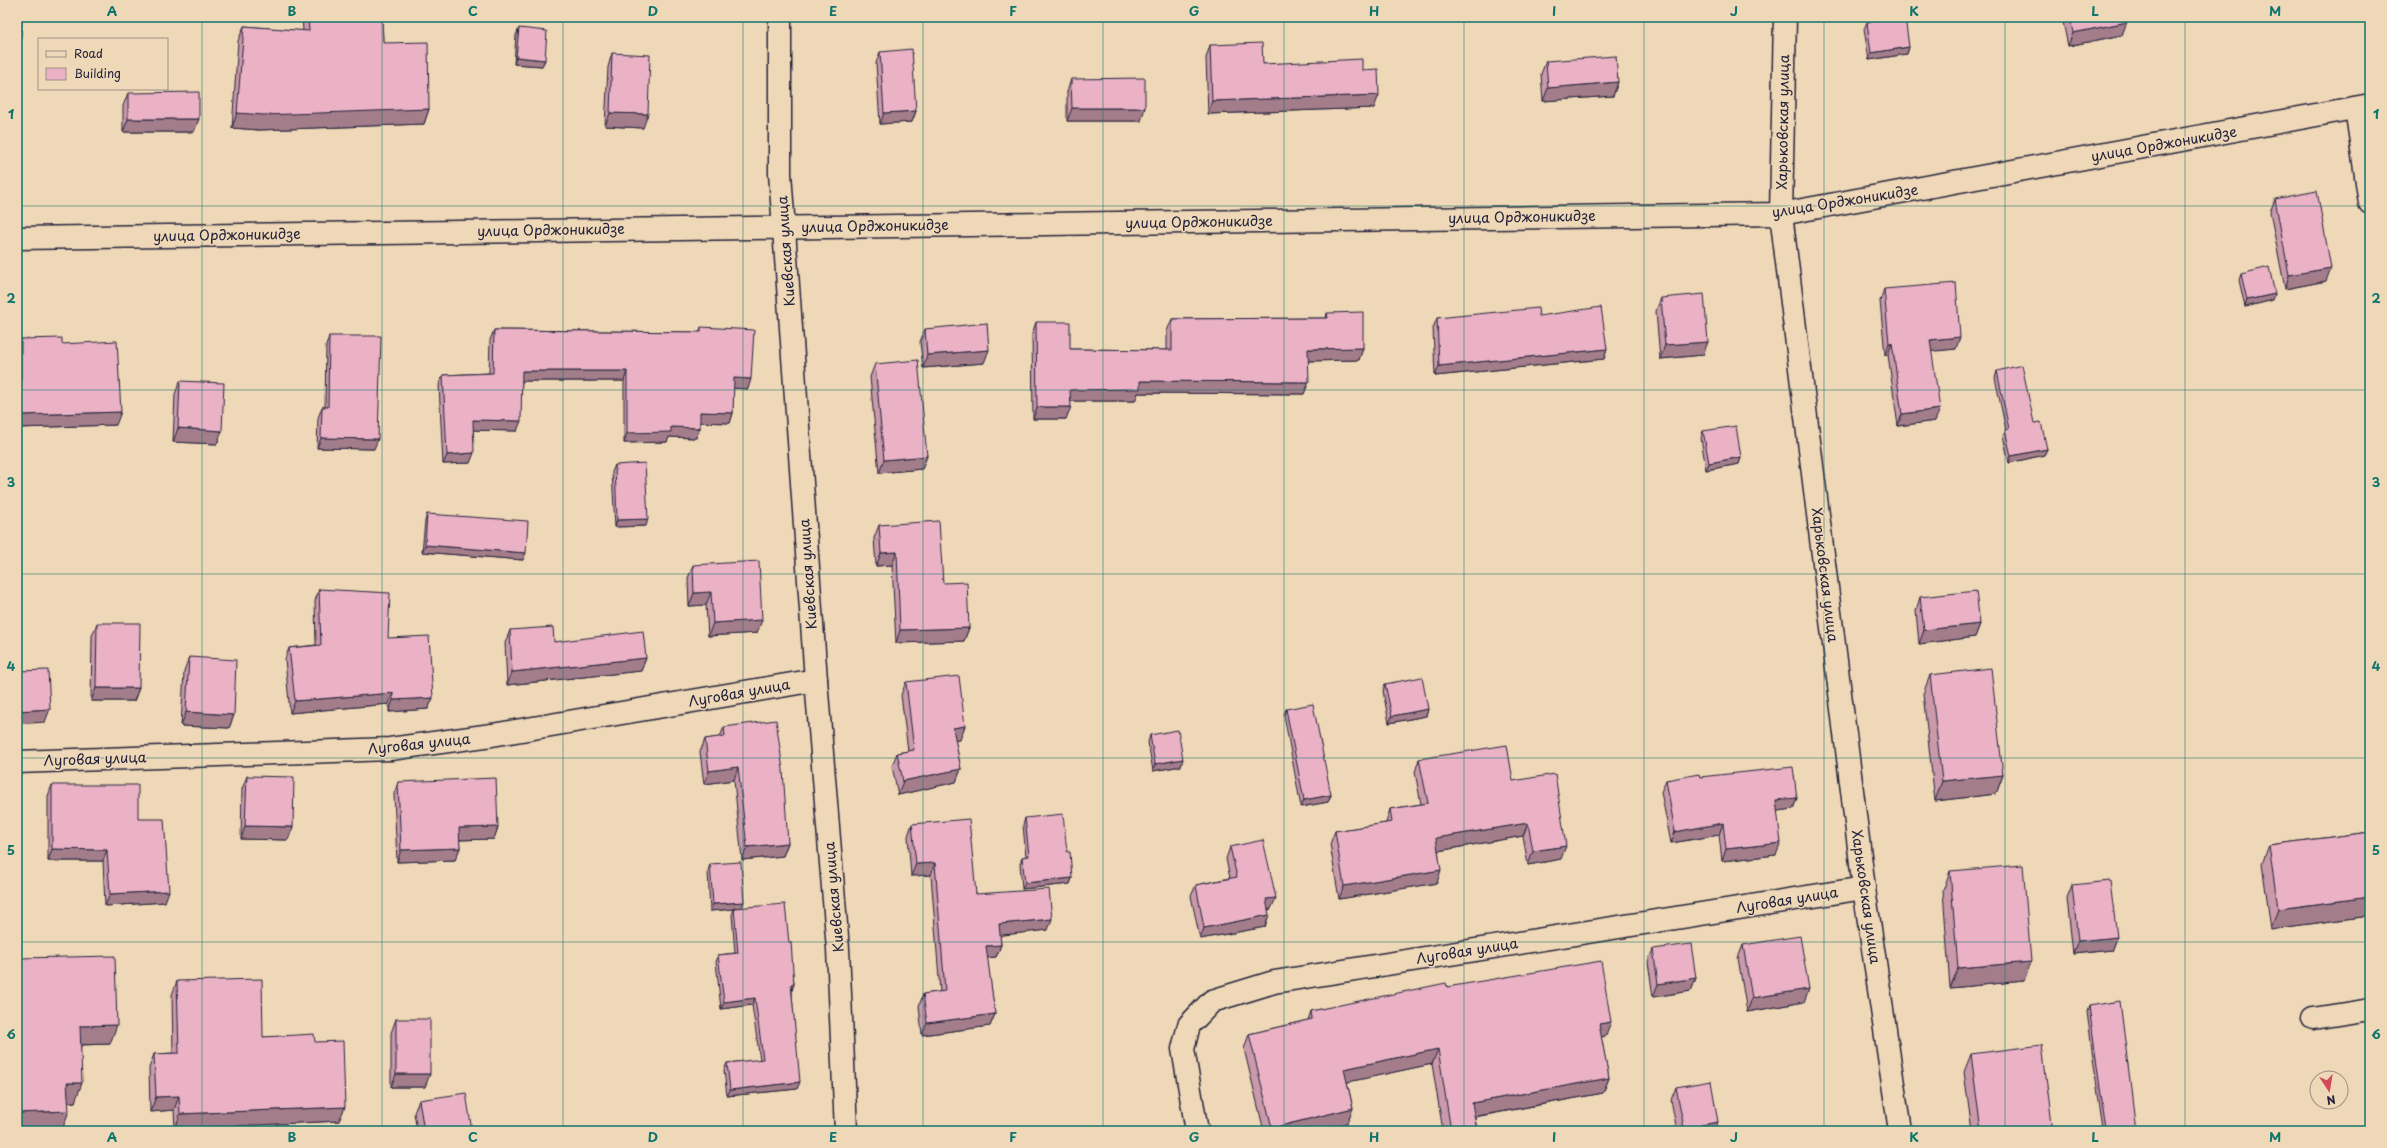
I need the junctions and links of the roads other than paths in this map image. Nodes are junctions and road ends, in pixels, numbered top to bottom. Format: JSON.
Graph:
{"nodes":[{"id":1,"x":780,"y":17,"type":"edge"},
{"id":2,"x":1785,"y":17,"type":"edge"},
{"id":3,"x":2363,"y":106,"type":"edge"},
{"id":4,"x":2370,"y":203,"type":"edge"},
{"id":5,"x":1780,"y":214,"type":"junction"},
{"id":6,"x":784,"y":227,"type":"junction"},
{"id":7,"x":17,"y":238,"type":"edge"},
{"id":8,"x":816,"y":680,"type":"junction"},
{"id":9,"x":17,"y":762,"type":"edge"},
{"id":10,"x":1864,"y":888,"type":"junction"},
{"id":11,"x":2370,"y":1010,"type":"edge"},
{"id":12,"x":2312,"y":1019,"type":"dead end"},
{"id":13,"x":846,"y":1131,"type":"edge"},
{"id":14,"x":1197,"y":1131,"type":"edge"},
{"id":15,"x":1900,"y":1131,"type":"edge"}],
"edges":[{"from":1,"to":6,"type":"street","name":"Киевская улица"},
{"from":2,"to":5,"type":"street","name":"Харьковская улица"},
{"from":3,"to":4,"type":"street"},
{"from":3,"to":5,"type":"street","name":"улица Орджоникидзе"},
{"from":5,"to":6,"type":"street","name":"улица Орджоникидзе"},
{"from":5,"to":10,"type":"street","name":"Харьковская улица"},
{"from":6,"to":7,"type":"street","name":"улица Орджоникидзе"},
{"from":6,"to":8,"type":"street","name":"Киевская улица"},
{"from":8,"to":9,"type":"street","name":"Луговая улица"},
{"from":8,"to":13,"type":"street","name":"Киевская улица"},
{"from":10,"to":14,"type":"street","name":"Луговая улица"},
{"from":10,"to":15,"type":"street","name":"Харьковская улица"},
{"from":11,"to":12,"type":"street"}]}
